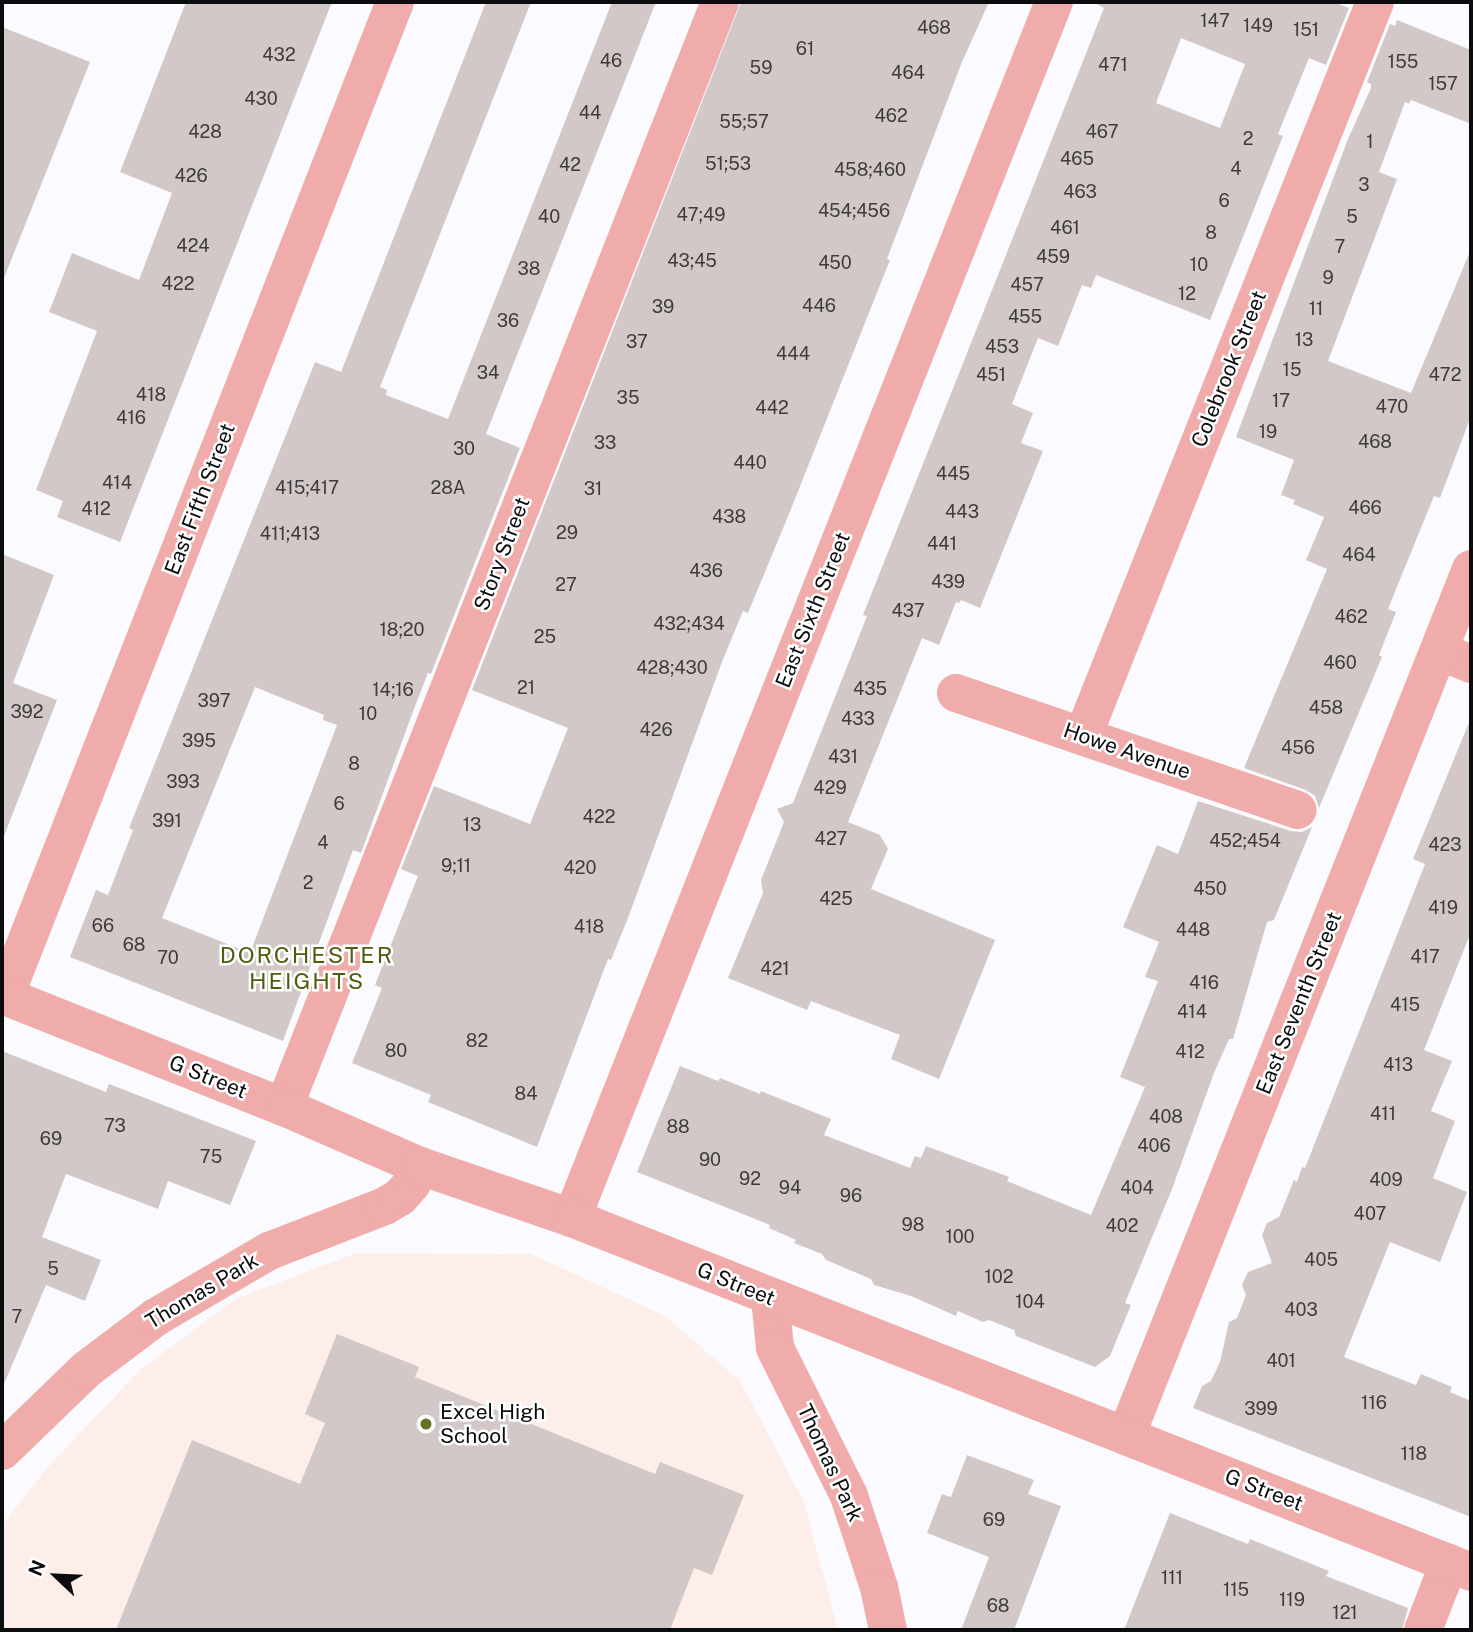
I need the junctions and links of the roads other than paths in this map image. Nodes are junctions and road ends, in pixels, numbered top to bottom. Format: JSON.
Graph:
{"nodes":[{"id":1,"x":395,"y":2,"type":"edge"},
{"id":2,"x":720,"y":2,"type":"edge"},
{"id":3,"x":1054,"y":2,"type":"edge"},
{"id":4,"x":1375,"y":2,"type":"edge"},
{"id":5,"x":1471,"y":569,"type":"edge"},
{"id":6,"x":1455,"y":658,"type":"edge"},
{"id":7,"x":956,"y":693,"type":"dead end"},
{"id":8,"x":1083,"y":736,"type":"junction"},
{"id":9,"x":1298,"y":810,"type":"dead end"},
{"id":10,"x":3,"y":996,"type":"edge"},
{"id":11,"x":285,"y":1107,"type":"junction"},
{"id":12,"x":421,"y":1166,"type":"junction"},
{"id":13,"x":572,"y":1219,"type":"junction"},
{"id":14,"x":770,"y":1298,"type":"junction"},
{"id":15,"x":1126,"y":1436,"type":"junction"},
{"id":16,"x":5,"y":1441,"type":"edge"},
{"id":17,"x":1460,"y":1567,"type":"edge"},
{"id":18,"x":888,"y":1630,"type":"edge"},
{"id":19,"x":1423,"y":1630,"type":"edge"}],
"edges":[{"from":1,"to":10,"type":"street","name":"East Fifth Street"},
{"from":2,"to":11,"type":"street","name":"Story Street"},
{"from":3,"to":13,"type":"street","name":"East Sixth Street"},
{"from":4,"to":8,"type":"street","name":"Colebrook Street"},
{"from":5,"to":6,"type":"street","name":"East Seventh Street"},
{"from":6,"to":15,"type":"street","name":"East Seventh Street"},
{"from":7,"to":8,"type":"street","name":"Howe Avenue"},
{"from":8,"to":9,"type":"street","name":"Howe Avenue"},
{"from":10,"to":11,"type":"street","name":"G Street"},
{"from":11,"to":12,"type":"street","name":"G Street"},
{"from":12,"to":13,"type":"street","name":"G Street"},
{"from":12,"to":16,"type":"street","name":"Thomas Park"},
{"from":13,"to":14,"type":"street","name":"G Street"},
{"from":14,"to":15,"type":"street","name":"G Street"},
{"from":14,"to":18,"type":"street","name":"Thomas Park"},
{"from":15,"to":17,"type":"street","name":"G Street"},
{"from":17,"to":19,"type":"street"}]}
